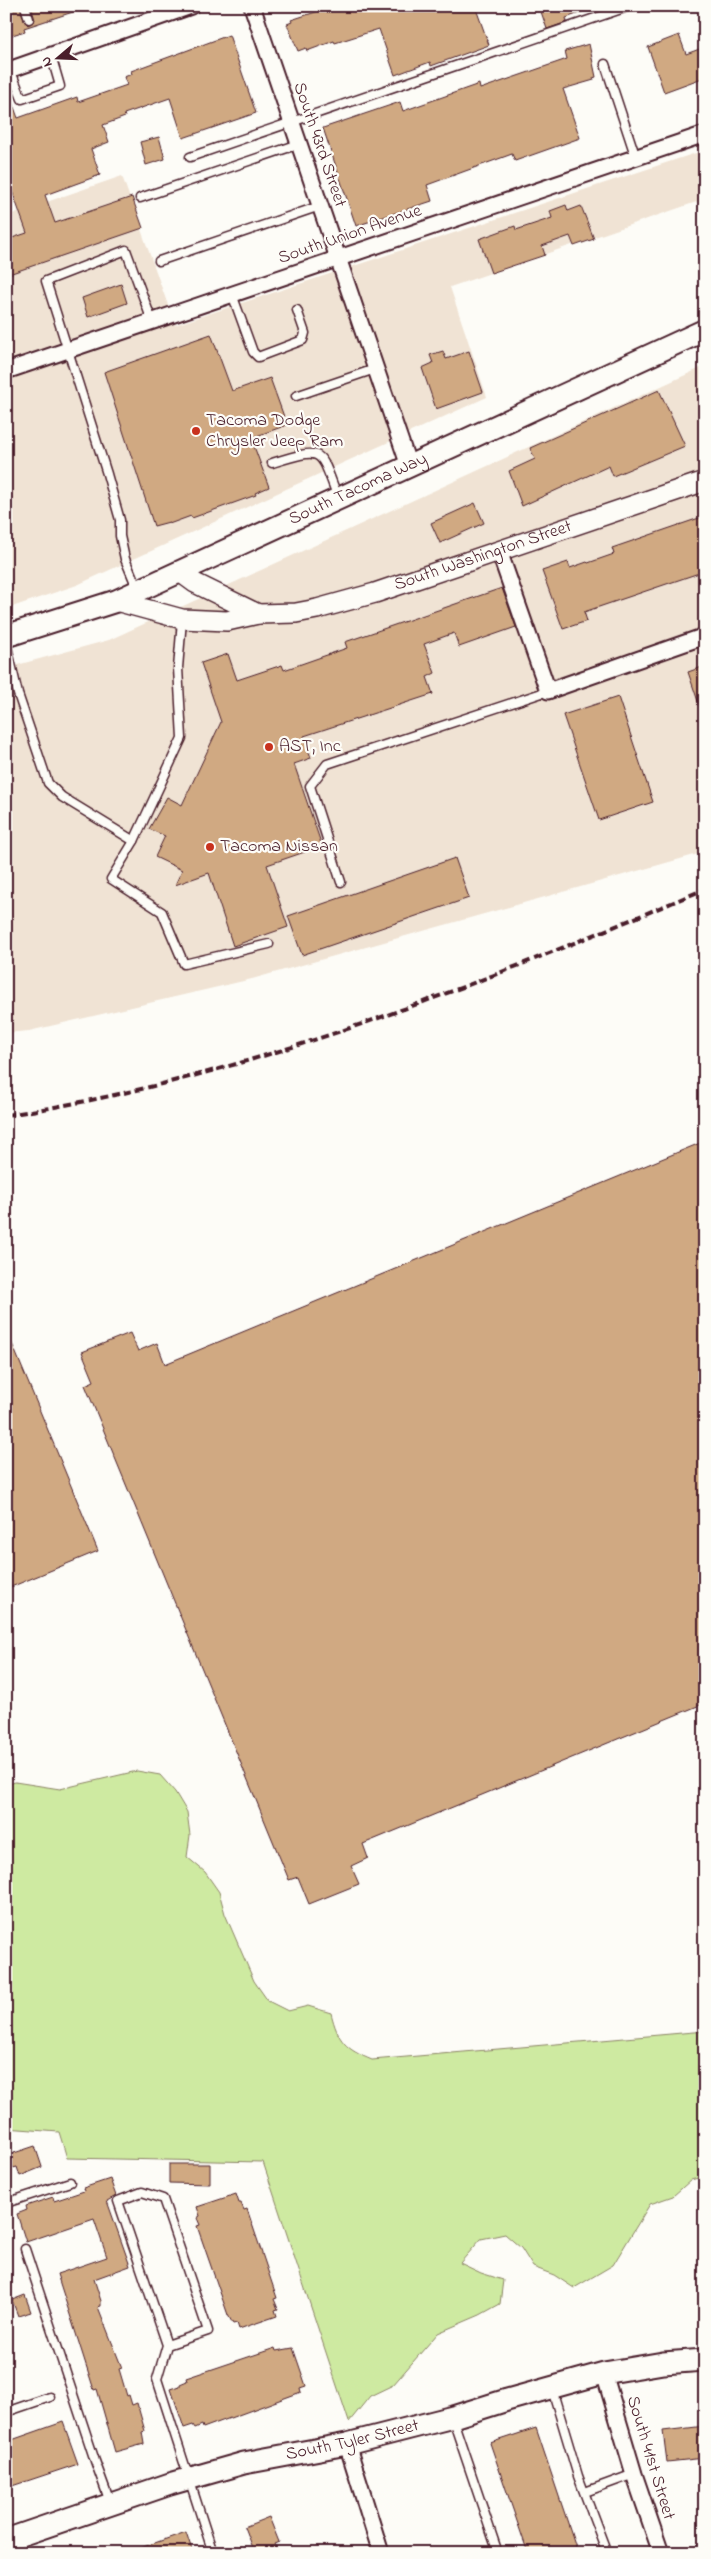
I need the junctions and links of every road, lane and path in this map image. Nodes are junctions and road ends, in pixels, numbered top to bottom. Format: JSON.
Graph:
{"nodes":[{"id":1,"x":25,"y":6,"type":"edge"},
{"id":2,"x":191,"y":6,"type":"edge"},
{"id":3,"x":252,"y":6,"type":"edge"},
{"id":4,"x":630,"y":6,"type":"edge"},
{"id":5,"x":29,"y":19,"type":"dead end"},
{"id":6,"x":51,"y":55,"type":"junction"},
{"id":7,"x":605,"y":64,"type":"dead end"},
{"id":8,"x":8,"y":70,"type":"edge"},
{"id":9,"x":292,"y":124,"type":"junction"},
{"id":10,"x":705,"y":134,"type":"edge"},
{"id":11,"x":299,"y":144,"type":"junction"},
{"id":12,"x":190,"y":157,"type":"dead end"},
{"id":13,"x":636,"y":158,"type":"junction"},
{"id":14,"x":140,"y":198,"type":"dead end"},
{"id":15,"x":320,"y":206,"type":"junction"},
{"id":16,"x":338,"y":259,"type":"junction"},
{"id":17,"x":159,"y":261,"type":"dead end"},
{"id":18,"x":232,"y":294,"type":"junction"},
{"id":19,"x":297,"y":310,"type":"dead end"},
{"id":20,"x":152,"y":321,"type":"junction"},
{"id":21,"x":705,"y":330,"type":"edge"},
{"id":22,"x":68,"y":350,"type":"junction"},
{"id":23,"x":375,"y":369,"type":"junction"},
{"id":24,"x":6,"y":371,"type":"edge"},
{"id":25,"x":296,"y":396,"type":"dead end"},
{"id":26,"x":272,"y":463,"type":"dead end"},
{"id":27,"x":409,"y":466,"type":"junction"},
{"id":28,"x":705,"y":481,"type":"edge"},
{"id":29,"x":339,"y":500,"type":"junction"},
{"id":30,"x":499,"y":552,"type":"junction"},
{"id":31,"x":180,"y":572,"type":"junction"},
{"id":32,"x":138,"y":590,"type":"junction"},
{"id":33,"x":116,"y":601,"type":"junction"},
{"id":34,"x":258,"y":614,"type":"junction"},
{"id":35,"x":182,"y":619,"type":"junction"},
{"id":36,"x":6,"y":636,"type":"edge"},
{"id":37,"x":705,"y":636,"type":"edge"},
{"id":38,"x":6,"y":642,"type":"edge"},
{"id":39,"x":548,"y":691,"type":"junction"},
{"id":40,"x":134,"y":841,"type":"junction"},
{"id":41,"x":340,"y":882,"type":"dead end"},
{"id":42,"x":270,"y":944,"type":"dead end"},
{"id":43,"x":70,"y":2182,"type":"dead end"},
{"id":44,"x":6,"y":2203,"type":"edge"},
{"id":45,"x":25,"y":2249,"type":"dead end"},
{"id":46,"x":167,"y":2345,"type":"junction"},
{"id":47,"x":705,"y":2360,"type":"edge"},
{"id":48,"x":604,"y":2373,"type":"junction"},
{"id":49,"x":551,"y":2387,"type":"junction"},
{"id":50,"x":50,"y":2397,"type":"dead end"},
{"id":51,"x":6,"y":2412,"type":"edge"},
{"id":52,"x":452,"y":2418,"type":"junction"},
{"id":53,"x":348,"y":2444,"type":"junction"},
{"id":54,"x":634,"y":2474,"type":"junction"},
{"id":55,"x":189,"y":2479,"type":"junction"},
{"id":56,"x":584,"y":2492,"type":"junction"},
{"id":57,"x":111,"y":2504,"type":"junction"},
{"id":58,"x":6,"y":2540,"type":"edge"},
{"id":59,"x":213,"y":2553,"type":"edge"},
{"id":60,"x":381,"y":2553,"type":"edge"},
{"id":61,"x":498,"y":2553,"type":"edge"},
{"id":62,"x":607,"y":2553,"type":"edge"},
{"id":63,"x":661,"y":2553,"type":"edge"}],
"edges":[{"from":1,"to":5,"type":"lane"},
{"from":2,"to":6,"type":"street"},
{"from":3,"to":9,"type":"street","name":"South 43rd Street"},
{"from":4,"to":9,"type":"lane"},
{"from":6,"to":8,"type":"street"},
{"from":6,"to":8,"type":"lane"},
{"from":7,"to":13,"type":"lane"},
{"from":9,"to":11,"type":"street","name":"South 43rd Street"},
{"from":9,"to":12,"type":"lane"},
{"from":10,"to":13,"type":"street","name":"South Union Avenue"},
{"from":11,"to":14,"type":"lane"},
{"from":11,"to":15,"type":"street","name":"South 43rd Street"},
{"from":13,"to":16,"type":"street","name":"South Union Avenue"},
{"from":15,"to":16,"type":"street","name":"South 43rd Street"},
{"from":15,"to":17,"type":"lane"},
{"from":16,"to":18,"type":"street","name":"South Union Avenue"},
{"from":16,"to":23,"type":"street","name":"South 43rd Street"},
{"from":18,"to":19,"type":"lane"},
{"from":18,"to":20,"type":"street","name":"South Union Avenue"},
{"from":20,"to":22,"type":"street","name":"South Union Avenue"},
{"from":20,"to":22,"type":"lane"},
{"from":21,"to":27,"type":"main road","name":"South Tacoma Way"},
{"from":22,"to":24,"type":"street","name":"South Union Avenue"},
{"from":22,"to":32,"type":"lane"},
{"from":23,"to":25,"type":"lane"},
{"from":23,"to":27,"type":"street","name":"South 43rd Street"},
{"from":26,"to":29,"type":"lane"},
{"from":27,"to":29,"type":"main road","name":"South Tacoma Way"},
{"from":28,"to":30,"type":"street","name":"South Washington Street"},
{"from":29,"to":31,"type":"main road","name":"South Tacoma Way"},
{"from":30,"to":34,"type":"street","name":"South Washington Street"},
{"from":30,"to":39,"type":"street"},
{"from":31,"to":32,"type":"main road","name":"South Tacoma Way"},
{"from":31,"to":34,"type":"street","name":"South Washington Street"},
{"from":32,"to":33,"type":"main road","name":"South Tacoma Way"},
{"from":33,"to":35,"type":"street","name":"South Washington Street"},
{"from":33,"to":36,"type":"main road","name":"South Tacoma Way"},
{"from":34,"to":35,"type":"street","name":"South Washington Street"},
{"from":35,"to":40,"type":"lane"},
{"from":37,"to":39,"type":"street"},
{"from":38,"to":40,"type":"lane"},
{"from":39,"to":41,"type":"lane"},
{"from":40,"to":42,"type":"lane"},
{"from":43,"to":44,"type":"lane"},
{"from":45,"to":57,"type":"lane"},
{"from":46,"to":46,"type":"lane"},
{"from":46,"to":55,"type":"lane"},
{"from":47,"to":48,"type":"main road","name":"South Tyler Street"},
{"from":48,"to":49,"type":"main road","name":"South Tyler Street"},
{"from":48,"to":54,"type":"street","name":"South 41st Street"},
{"from":49,"to":52,"type":"main road","name":"South Tyler Street"},
{"from":49,"to":56,"type":"lane"},
{"from":50,"to":51,"type":"lane"},
{"from":52,"to":53,"type":"main road","name":"South Tyler Street"},
{"from":52,"to":61,"type":"lane"},
{"from":53,"to":55,"type":"main road","name":"South Tyler Street"},
{"from":53,"to":60,"type":"street"},
{"from":54,"to":56,"type":"lane"},
{"from":54,"to":63,"type":"street","name":"South 41st Street"},
{"from":55,"to":57,"type":"main road","name":"South Tyler Street"},
{"from":55,"to":59,"type":"lane"},
{"from":56,"to":62,"type":"lane"},
{"from":57,"to":58,"type":"main road","name":"South Tyler Street"}]}
